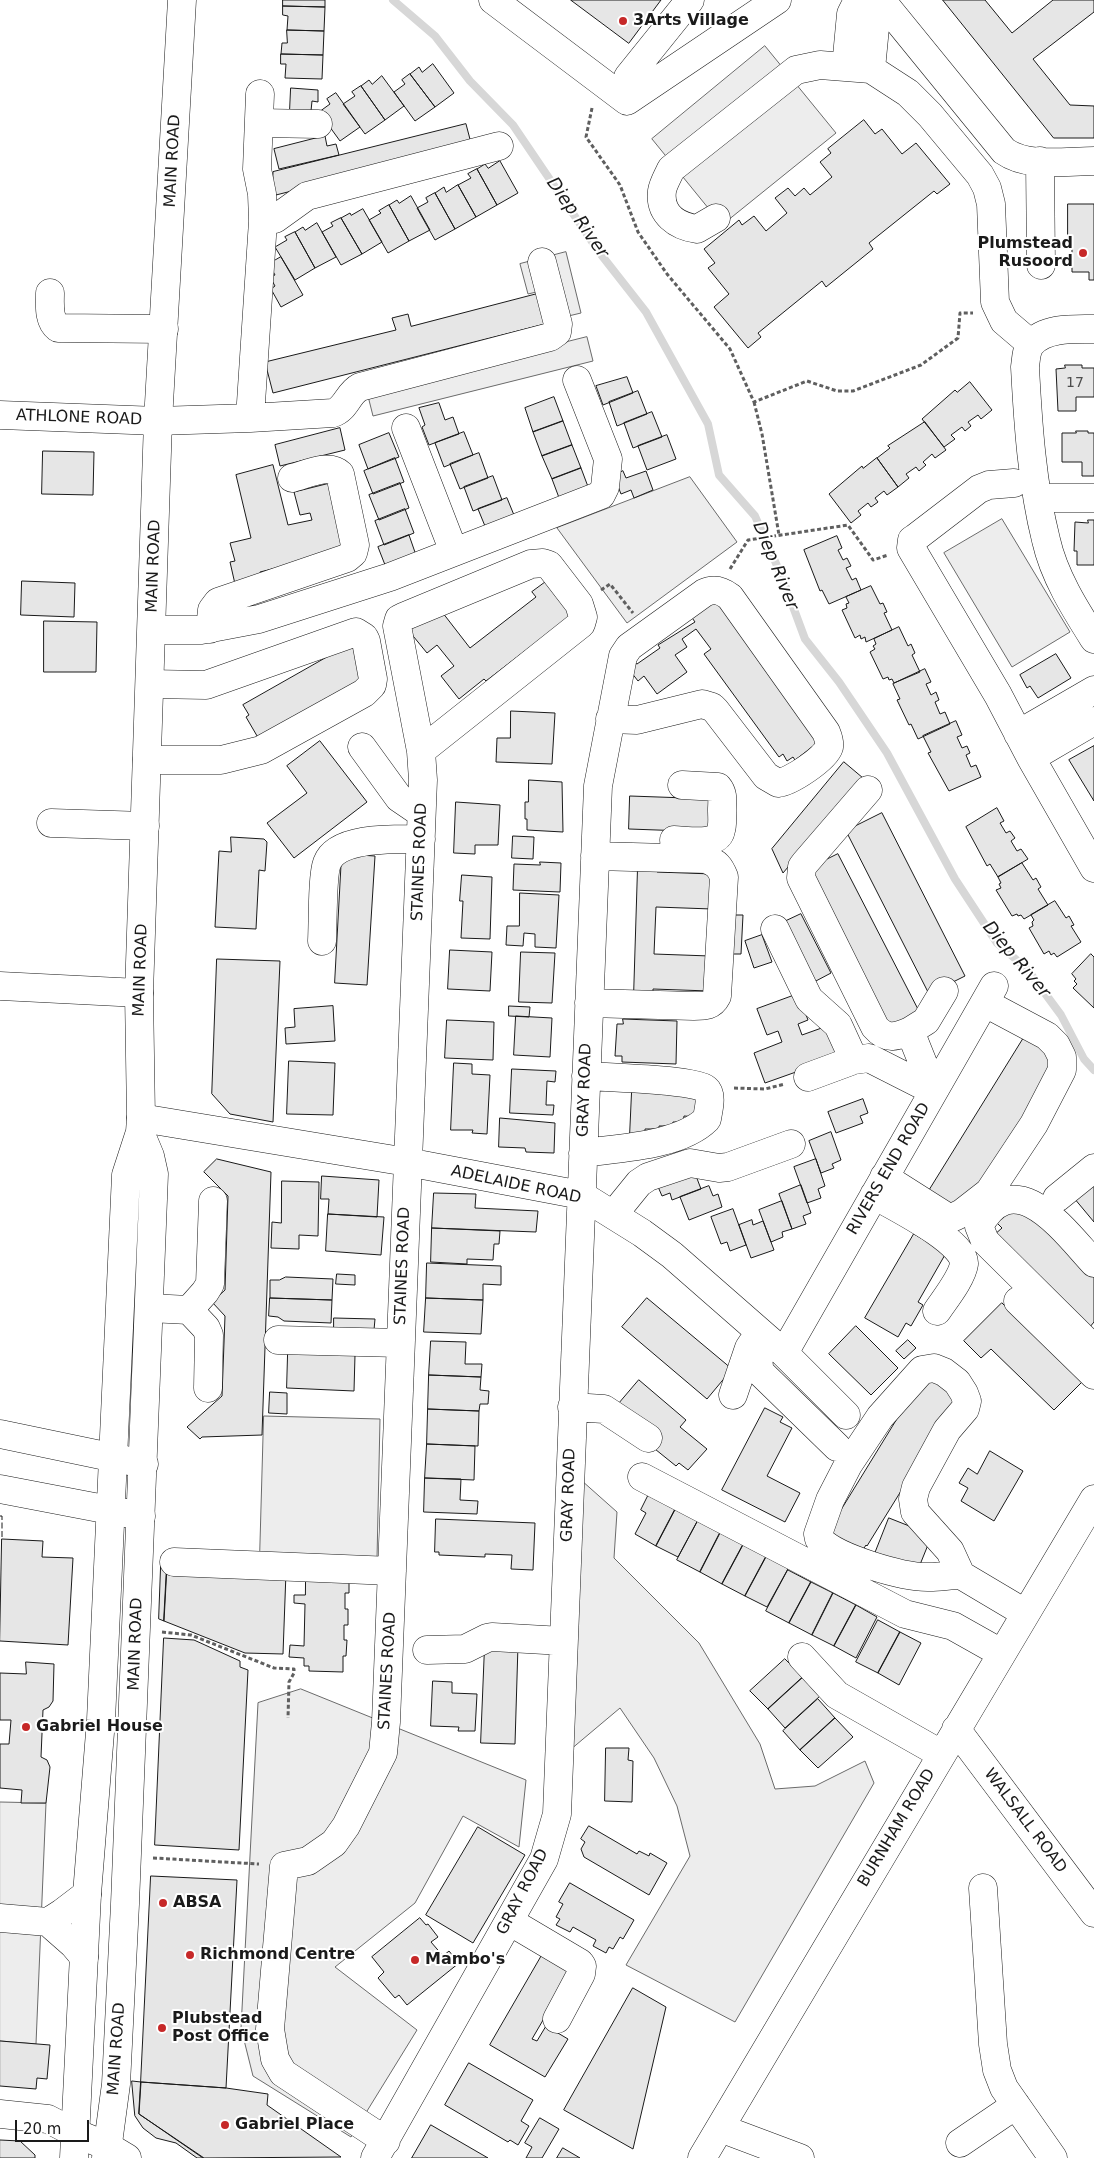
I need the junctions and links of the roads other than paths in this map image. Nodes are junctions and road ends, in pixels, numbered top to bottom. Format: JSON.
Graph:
{"nodes":[{"id":1,"x":182,"y":0,"type":"edge"},
{"id":2,"x":493,"y":0,"type":"edge"},
{"id":3,"x":690,"y":0,"type":"edge"},
{"id":4,"x":777,"y":0,"type":"edge"},
{"id":5,"x":864,"y":0,"type":"edge"},
{"id":6,"x":875,"y":0,"type":"edge"},
{"id":7,"x":881,"y":0,"type":"edge"},
{"id":8,"x":858,"y":68,"type":"junction"},
{"id":9,"x":628,"y":77,"type":"dead end"},
{"id":10,"x":260,"y":94,"type":"dead end"},
{"id":11,"x":259,"y":123,"type":"junction"},
{"id":12,"x":318,"y":124,"type":"dead end"},
{"id":13,"x":499,"y":146,"type":"dead end"},
{"id":14,"x":1040,"y":161,"type":"junction"},
{"id":15,"x":1094,"y":161,"type":"edge"},
{"id":16,"x":716,"y":218,"type":"dead end"},
{"id":17,"x":262,"y":221,"type":"junction"},
{"id":18,"x":542,"y":262,"type":"dead end"},
{"id":19,"x":1040,"y":265,"type":"dead end"},
{"id":20,"x":50,"y":293,"type":"dead end"},
{"id":21,"x":164,"y":329,"type":"junction"},
{"id":22,"x":1094,"y":329,"type":"edge"},
{"id":23,"x":1028,"y":355,"type":"junction"},
{"id":24,"x":577,"y":380,"type":"dead end"},
{"id":25,"x":0,"y":414,"type":"edge"},
{"id":26,"x":250,"y":418,"type":"junction"},
{"id":27,"x":158,"y":421,"type":"junction"},
{"id":28,"x":406,"y":428,"type":"dead end"},
{"id":29,"x":292,"y":478,"type":"dead end"},
{"id":30,"x":1014,"y":483,"type":"dead end"},
{"id":31,"x":1038,"y":498,"type":"junction"},
{"id":32,"x":1094,"y":498,"type":"edge"},
{"id":33,"x":454,"y":552,"type":"junction"},
{"id":34,"x":210,"y":629,"type":"junction"},
{"id":35,"x":152,"y":630,"type":"junction"},
{"id":36,"x":1094,"y":639,"type":"edge"},
{"id":37,"x":150,"y":684,"type":"junction"},
{"id":38,"x":1094,"y":690,"type":"edge"},
{"id":39,"x":610,"y":719,"type":"junction"},
{"id":40,"x":1090,"y":723,"type":"edge"},
{"id":41,"x":1018,"y":734,"type":"junction"},
{"id":42,"x":362,"y":747,"type":"dead end"},
{"id":43,"x":421,"y":752,"type":"junction"},
{"id":44,"x":1031,"y":758,"type":"junction"},
{"id":45,"x":147,"y":760,"type":"junction"},
{"id":46,"x":682,"y":785,"type":"dead end"},
{"id":47,"x":868,"y":790,"type":"dead end"},
{"id":48,"x":422,"y":813,"type":"junction"},
{"id":49,"x":51,"y":823,"type":"dead end"},
{"id":50,"x":145,"y":826,"type":"junction"},
{"id":51,"x":421,"y":839,"type":"junction"},
{"id":52,"x":595,"y":848,"type":"junction"},
{"id":53,"x":1094,"y":868,"type":"edge"},
{"id":54,"x":775,"y":929,"type":"dead end"},
{"id":55,"x":322,"y":941,"type":"dead end"},
{"id":56,"x":0,"y":986,"type":"edge"},
{"id":57,"x":944,"y":991,"type":"dead end"},
{"id":58,"x":139,"y":993,"type":"junction"},
{"id":59,"x":589,"y":1002,"type":"junction"},
{"id":60,"x":910,"y":1031,"type":"junction"},
{"id":61,"x":854,"y":1060,"type":"junction"},
{"id":62,"x":586,"y":1076,"type":"junction"},
{"id":63,"x":808,"y":1077,"type":"road end"},
{"id":64,"x":934,"y":1091,"type":"junction"},
{"id":65,"x":140,"y":1125,"type":"junction"},
{"id":66,"x":792,"y":1144,"type":"dead end"},
{"id":67,"x":583,"y":1153,"type":"junction"},
{"id":68,"x":408,"y":1162,"type":"junction"},
{"id":69,"x":1094,"y":1168,"type":"edge"},
{"id":70,"x":879,"y":1186,"type":"junction"},
{"id":71,"x":581,"y":1195,"type":"junction"},
{"id":72,"x":1057,"y":1198,"type":"dead end"},
{"id":73,"x":213,"y":1201,"type":"dead end"},
{"id":74,"x":613,"y":1215,"type":"junction"},
{"id":75,"x":1094,"y":1263,"type":"edge"},
{"id":76,"x":1018,"y":1301,"type":"dead end"},
{"id":77,"x":149,"y":1308,"type":"junction"},
{"id":78,"x":189,"y":1310,"type":"junction"},
{"id":79,"x":937,"y":1312,"type":"dead end"},
{"id":80,"x":278,"y":1340,"type":"dead end"},
{"id":81,"x":771,"y":1342,"type":"junction"},
{"id":82,"x":400,"y":1343,"type":"junction"},
{"id":83,"x":1094,"y":1349,"type":"edge"},
{"id":84,"x":1094,"y":1375,"type":"edge"},
{"id":85,"x":208,"y":1388,"type":"dead end"},
{"id":86,"x":733,"y":1395,"type":"dead end"},
{"id":87,"x":572,"y":1407,"type":"junction"},
{"id":88,"x":846,"y":1415,"type":"dead end"},
{"id":89,"x":0,"y":1434,"type":"edge"},
{"id":90,"x":648,"y":1438,"type":"dead end"},
{"id":91,"x":837,"y":1447,"type":"dead end"},
{"id":92,"x":113,"y":1459,"type":"junction"},
{"id":93,"x":144,"y":1464,"type":"junction"},
{"id":94,"x":642,"y":1477,"type":"dead end"},
{"id":95,"x":0,"y":1489,"type":"edge"},
{"id":96,"x":1094,"y":1499,"type":"edge"},
{"id":97,"x":110,"y":1510,"type":"junction"},
{"id":98,"x":142,"y":1516,"type":"junction"},
{"id":99,"x":174,"y":1562,"type":"dead end"},
{"id":100,"x":392,"y":1571,"type":"junction"},
{"id":101,"x":961,"y":1575,"type":"junction"},
{"id":102,"x":1025,"y":1613,"type":"junction"},
{"id":103,"x":564,"y":1641,"type":"junction"},
{"id":104,"x":427,"y":1650,"type":"dead end"},
{"id":105,"x":1001,"y":1653,"type":"junction"},
{"id":106,"x":802,"y":1657,"type":"dead end"},
{"id":107,"x":956,"y":1729,"type":"junction"},
{"id":108,"x":941,"y":1754,"type":"junction"},
{"id":109,"x":983,"y":1888,"type":"dead end"},
{"id":110,"x":87,"y":1894,"type":"junction"},
{"id":111,"x":1094,"y":1913,"type":"edge"},
{"id":112,"x":0,"y":1918,"type":"edge"},
{"id":113,"x":509,"y":1921,"type":"junction"},
{"id":114,"x":48,"y":1922,"type":"junction"},
{"id":115,"x":84,"y":1957,"type":"junction"},
{"id":116,"x":556,"y":2019,"type":"dead end"},
{"id":117,"x":1016,"y":2105,"type":"junction"},
{"id":118,"x":0,"y":2114,"type":"edge"},
{"id":119,"x":720,"y":2128,"type":"junction"},
{"id":120,"x":960,"y":2143,"type":"dead end"},
{"id":121,"x":74,"y":2146,"type":"edge"},
{"id":122,"x":381,"y":2149,"type":"edge"},
{"id":123,"x":113,"y":2154,"type":"edge"},
{"id":124,"x":702,"y":2158,"type":"edge"},
{"id":125,"x":800,"y":2158,"type":"edge"},
{"id":126,"x":1053,"y":2158,"type":"edge"}],
"edges":[{"from":1,"to":21,"type":"street","name":"MAIN ROAD"},
{"from":2,"to":4,"type":"street"},
{"from":3,"to":9,"type":"street"},
{"from":5,"to":8,"type":"street"},
{"from":6,"to":8,"type":"street"},
{"from":7,"to":14,"type":"street"},
{"from":8,"to":16,"type":"street"},
{"from":8,"to":23,"type":"street"},
{"from":10,"to":11,"type":"street"},
{"from":11,"to":12,"type":"street"},
{"from":11,"to":17,"type":"street"},
{"from":13,"to":17,"type":"street"},
{"from":14,"to":15,"type":"street"},
{"from":14,"to":19,"type":"street"},
{"from":17,"to":26,"type":"street"},
{"from":18,"to":26,"type":"street","name":"ATHLONE ROAD"},
{"from":20,"to":21,"type":"street"},
{"from":21,"to":27,"type":"street","name":"MAIN ROAD"},
{"from":22,"to":23,"type":"street"},
{"from":23,"to":31,"type":"street"},
{"from":24,"to":33,"type":"street"},
{"from":25,"to":27,"type":"street","name":"ATHLONE ROAD"},
{"from":26,"to":27,"type":"street","name":"ATHLONE ROAD"},
{"from":27,"to":35,"type":"street","name":"MAIN ROAD"},
{"from":28,"to":33,"type":"street"},
{"from":29,"to":34,"type":"street"},
{"from":30,"to":41,"type":"street"},
{"from":31,"to":32,"type":"street"},
{"from":31,"to":36,"type":"street"},
{"from":33,"to":34,"type":"street"},
{"from":34,"to":35,"type":"street"},
{"from":35,"to":37,"type":"street","name":"MAIN ROAD"},
{"from":37,"to":45,"type":"street","name":"MAIN ROAD"},
{"from":37,"to":45,"type":"street"},
{"from":38,"to":41,"type":"street"},
{"from":39,"to":39,"type":"street","name":"GRAY ROAD"},
{"from":39,"to":52,"type":"street","name":"GRAY ROAD"},
{"from":40,"to":44,"type":"street"},
{"from":41,"to":44,"type":"street"},
{"from":42,"to":48,"type":"street"},
{"from":43,"to":43,"type":"street","name":"STAINES ROAD"},
{"from":43,"to":48,"type":"street","name":"STAINES ROAD"},
{"from":44,"to":53,"type":"street"},
{"from":45,"to":50,"type":"street","name":"MAIN ROAD"},
{"from":46,"to":52,"type":"street"},
{"from":47,"to":60,"type":"street"},
{"from":48,"to":51,"type":"street","name":"STAINES ROAD"},
{"from":49,"to":50,"type":"street"},
{"from":50,"to":58,"type":"street","name":"MAIN ROAD"},
{"from":51,"to":55,"type":"street"},
{"from":51,"to":68,"type":"street","name":"STAINES ROAD"},
{"from":52,"to":59,"type":"street","name":"GRAY ROAD"},
{"from":52,"to":59,"type":"street"},
{"from":54,"to":61,"type":"street"},
{"from":56,"to":58,"type":"street"},
{"from":57,"to":60,"type":"street"},
{"from":58,"to":65,"type":"street","name":"MAIN ROAD"},
{"from":59,"to":62,"type":"street","name":"GRAY ROAD"},
{"from":60,"to":64,"type":"street"},
{"from":61,"to":63,"type":"street"},
{"from":61,"to":64,"type":"street"},
{"from":62,"to":67,"type":"street","name":"GRAY ROAD"},
{"from":62,"to":67,"type":"street"},
{"from":64,"to":70,"type":"street","name":"RIVERS END ROAD"},
{"from":64,"to":70,"type":"street","name":"RIVERS END ROAD"},
{"from":65,"to":68,"type":"street","name":"ADELAIDE ROAD"},
{"from":65,"to":77,"type":"street","name":"MAIN ROAD"},
{"from":65,"to":92,"type":"street","name":"MAIN ROAD"},
{"from":66,"to":74,"type":"street"},
{"from":67,"to":71,"type":"street","name":"GRAY ROAD"},
{"from":68,"to":71,"type":"street","name":"ADELAIDE ROAD"},
{"from":68,"to":82,"type":"street","name":"STAINES ROAD"},
{"from":69,"to":72,"type":"street"},
{"from":70,"to":79,"type":"street"},
{"from":70,"to":81,"type":"street","name":"RIVERS END ROAD"},
{"from":71,"to":74,"type":"street","name":"ADELAIDE ROAD"},
{"from":71,"to":87,"type":"street","name":"GRAY ROAD"},
{"from":73,"to":78,"type":"street"},
{"from":74,"to":81,"type":"street","name":"ADELAIDE ROAD"},
{"from":75,"to":83,"type":"street"},
{"from":76,"to":84,"type":"street"},
{"from":77,"to":78,"type":"street"},
{"from":77,"to":93,"type":"street","name":"MAIN ROAD"},
{"from":78,"to":85,"type":"street"},
{"from":80,"to":82,"type":"street"},
{"from":81,"to":86,"type":"street"},
{"from":81,"to":88,"type":"street","name":"ADELAIDE ROAD"},
{"from":81,"to":91,"type":"street"},
{"from":82,"to":100,"type":"street","name":"STAINES ROAD"},
{"from":87,"to":90,"type":"street"},
{"from":87,"to":103,"type":"street","name":"GRAY ROAD"},
{"from":89,"to":92,"type":"street"},
{"from":92,"to":93,"type":"street"},
{"from":92,"to":97,"type":"street","name":"MAIN ROAD"},
{"from":93,"to":98,"type":"street","name":"MAIN ROAD"},
{"from":94,"to":105,"type":"street"},
{"from":95,"to":97,"type":"street"},
{"from":96,"to":102,"type":"street","name":"BURNHAM ROAD"},
{"from":97,"to":98,"type":"street"},
{"from":97,"to":110,"type":"street","name":"MAIN ROAD"},
{"from":98,"to":123,"type":"street","name":"MAIN ROAD"},
{"from":99,"to":100,"type":"street"},
{"from":100,"to":122,"type":"street","name":"STAINES ROAD"},
{"from":101,"to":101,"type":"street"},
{"from":101,"to":102,"type":"street"},
{"from":102,"to":105,"type":"street","name":"BURNHAM ROAD"},
{"from":103,"to":104,"type":"street"},
{"from":103,"to":113,"type":"street","name":"GRAY ROAD"},
{"from":105,"to":107,"type":"street","name":"BURNHAM ROAD"},
{"from":106,"to":108,"type":"street"},
{"from":107,"to":108,"type":"street","name":"BURNHAM ROAD"},
{"from":107,"to":111,"type":"street","name":"WALSALL ROAD"},
{"from":108,"to":119,"type":"street","name":"BURNHAM ROAD"},
{"from":109,"to":117,"type":"street"},
{"from":110,"to":114,"type":"street"},
{"from":110,"to":115,"type":"street","name":"MAIN ROAD"},
{"from":112,"to":114,"type":"street"},
{"from":113,"to":116,"type":"street"},
{"from":113,"to":122,"type":"street","name":"GRAY ROAD"},
{"from":114,"to":115,"type":"street"},
{"from":115,"to":121,"type":"street","name":"MAIN ROAD"},
{"from":117,"to":120,"type":"street"},
{"from":117,"to":126,"type":"street"},
{"from":118,"to":121,"type":"street"},
{"from":119,"to":124,"type":"street","name":"BURNHAM ROAD"},
{"from":119,"to":125,"type":"street"},
{"from":121,"to":123,"type":"street"}]}
